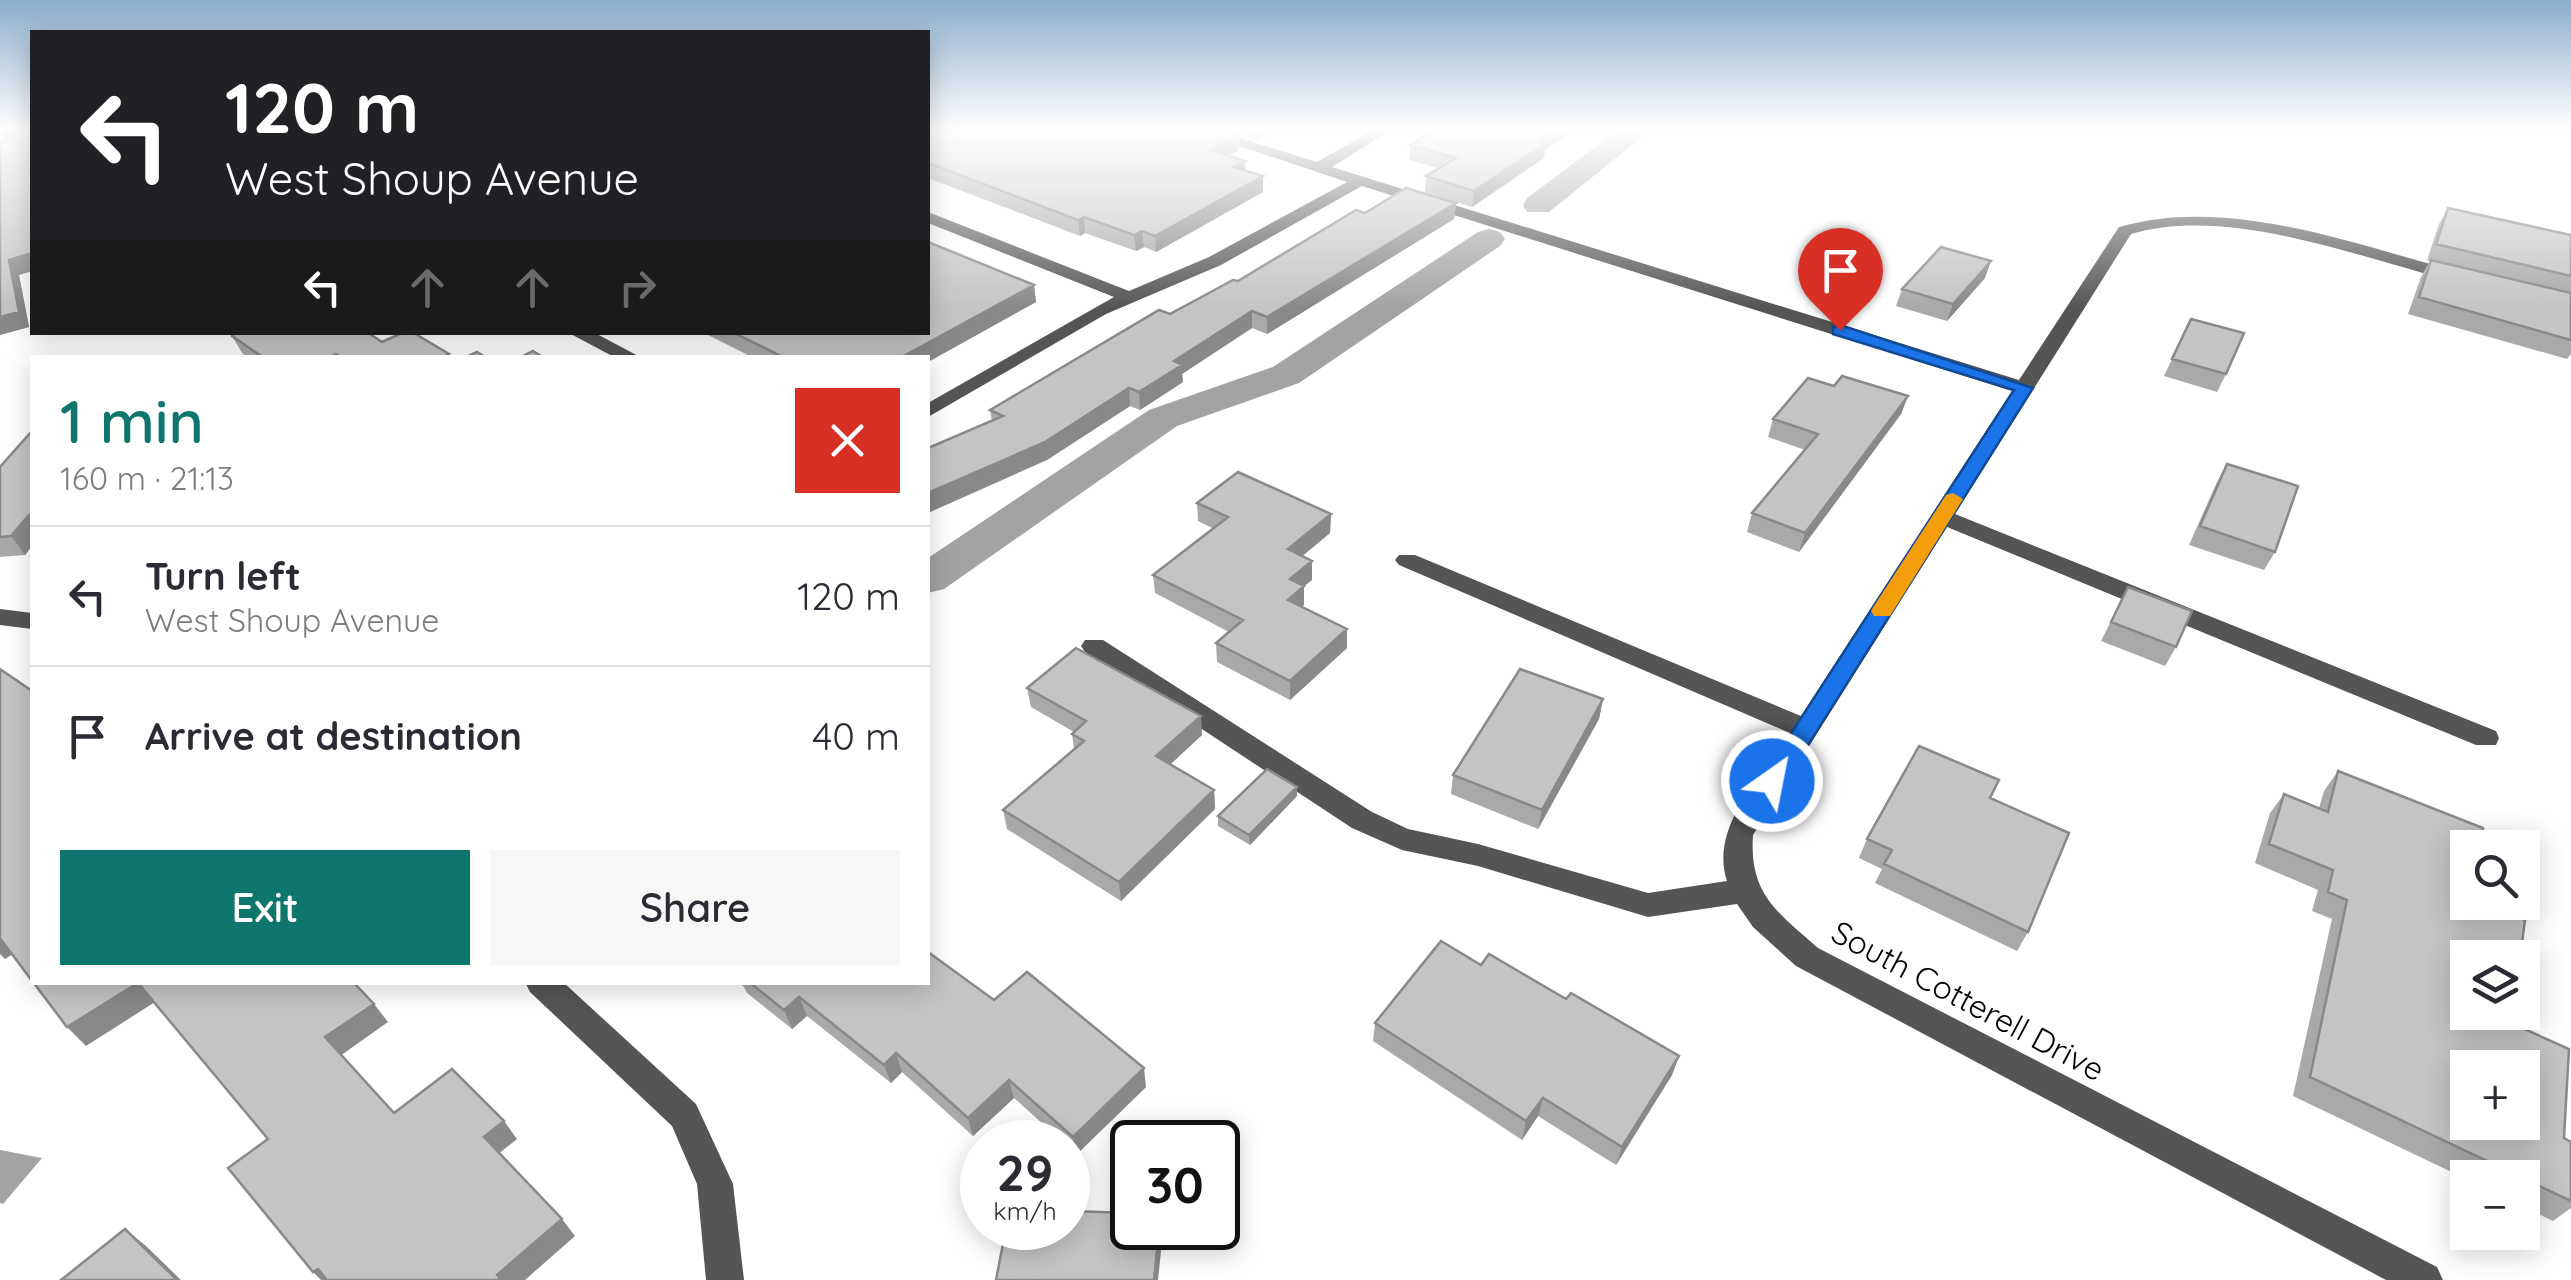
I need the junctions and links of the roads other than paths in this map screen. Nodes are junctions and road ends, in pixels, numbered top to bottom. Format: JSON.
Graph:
{"nodes":[{"id":1,"x":1346,"y":189,"type":"edge"},
{"id":2,"x":1385,"y":189,"type":"edge"},
{"id":3,"x":930,"y":218,"type":"edge"},
{"id":4,"x":2477,"y":282,"type":"edge"},
{"id":5,"x":1127,"y":296,"type":"junction"},
{"id":6,"x":583,"y":335,"type":"edge"},
{"id":7,"x":626,"y":355,"type":"edge"},
{"id":8,"x":2024,"y":388,"type":"junction"},
{"id":9,"x":930,"y":411,"type":"edge"},
{"id":10,"x":1942,"y":517,"type":"junction"},
{"id":11,"x":1407,"y":560,"type":"dead end"},
{"id":12,"x":0,"y":617,"type":"edge"},
{"id":13,"x":30,"y":621,"type":"edge"},
{"id":14,"x":1094,"y":646,"type":"dead end"},
{"id":15,"x":1806,"y":729,"type":"junction"},
{"id":16,"x":2486,"y":738,"type":"dead end"},
{"id":17,"x":1742,"y":891,"type":"junction"},
{"id":18,"x":545,"y":985,"type":"edge"},
{"id":19,"x":725,"y":1280,"type":"edge"},
{"id":20,"x":2424,"y":1280,"type":"edge"}],
"edges":[{"from":1,"to":5,"type":"street"},
{"from":2,"to":8,"type":"street"},
{"from":3,"to":5,"type":"street"},
{"from":4,"to":8,"type":"street"},
{"from":5,"to":9,"type":"street"},
{"from":6,"to":7,"type":"street"},
{"from":8,"to":10,"type":"street"},
{"from":10,"to":15,"type":"street"},
{"from":10,"to":16,"type":"street"},
{"from":11,"to":15,"type":"street"},
{"from":12,"to":13,"type":"street"},
{"from":14,"to":17,"type":"street"},
{"from":15,"to":17,"type":"street"},
{"from":17,"to":20,"type":"street","name":"South Cotterell Drive"},
{"from":18,"to":19,"type":"street"}]}
